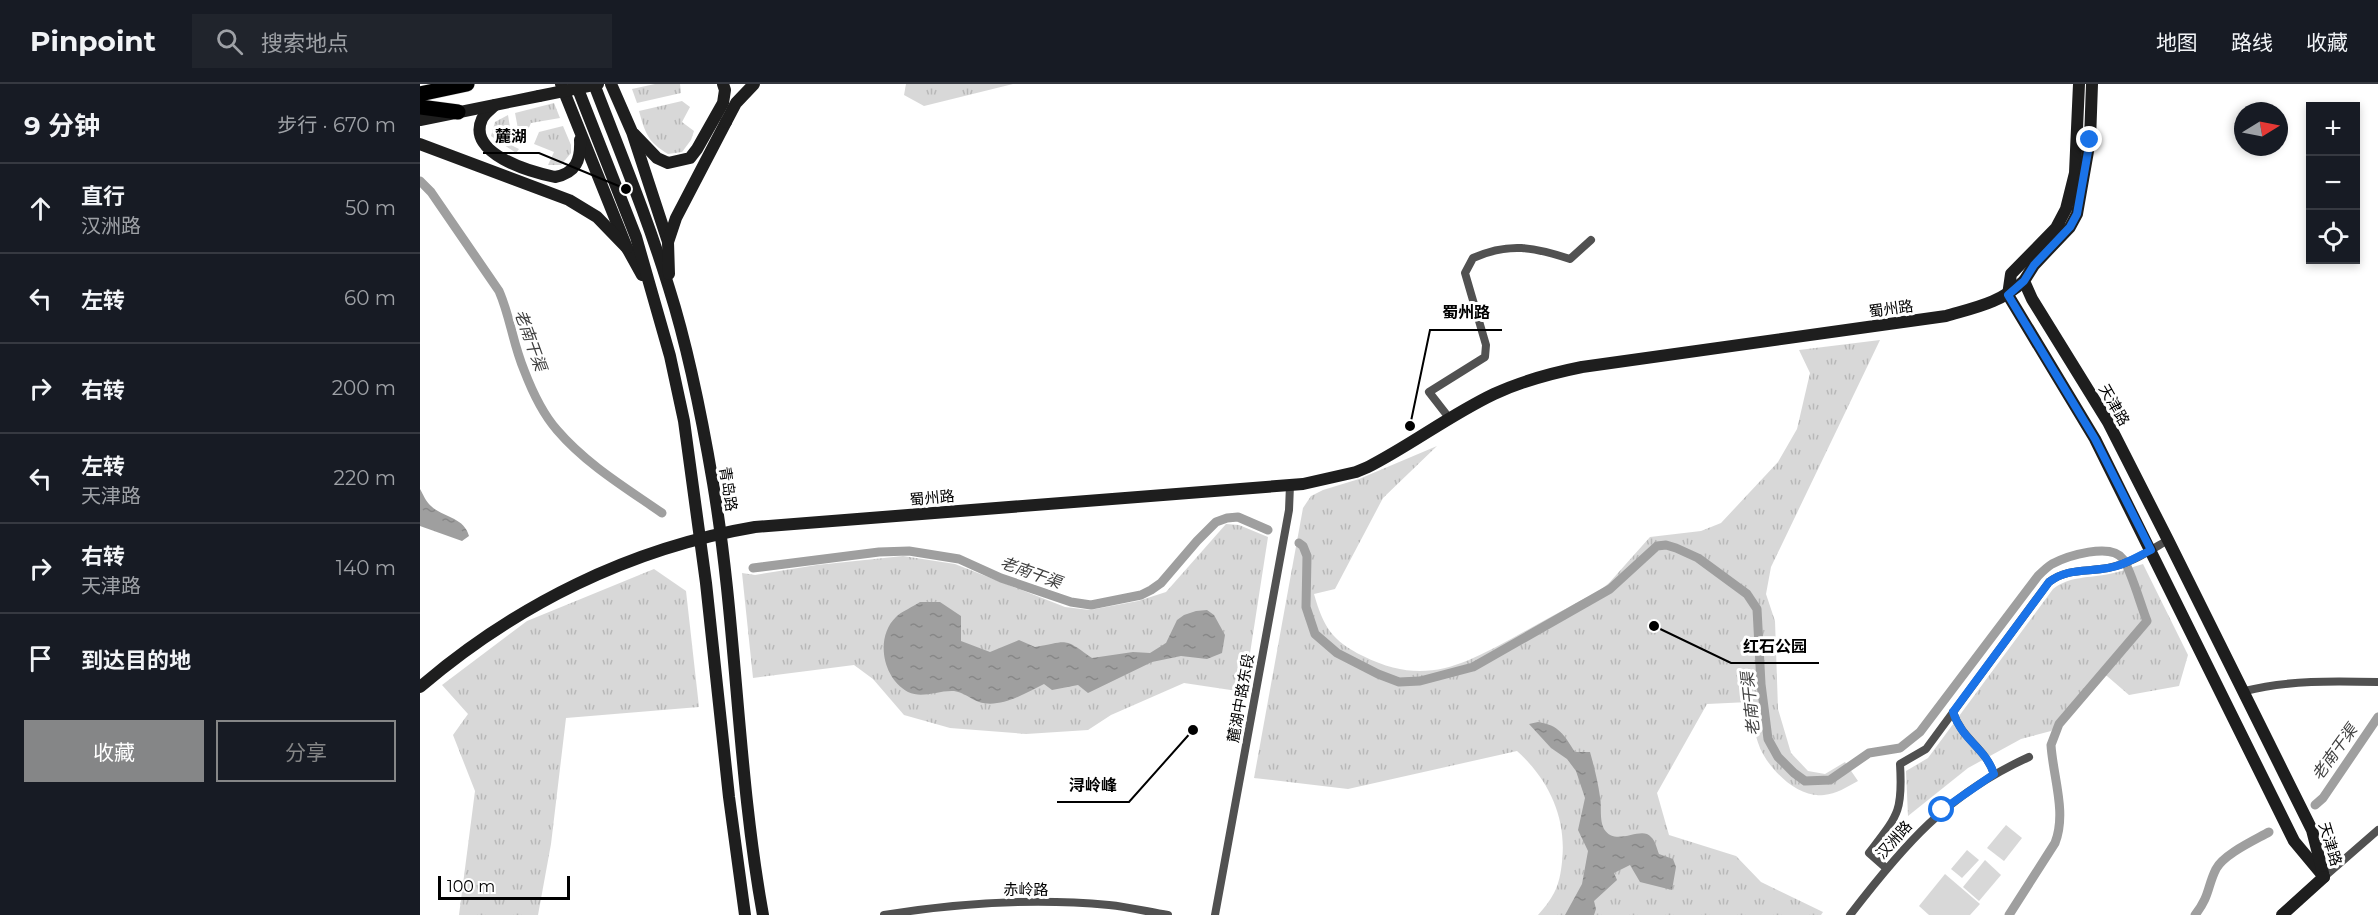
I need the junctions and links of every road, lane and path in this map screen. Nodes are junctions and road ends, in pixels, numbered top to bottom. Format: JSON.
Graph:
{"nodes":[{"id":1,"x":467,"y":84,"type":"edge"},
{"id":2,"x":561,"y":84,"type":"edge"},
{"id":3,"x":576,"y":84,"type":"edge"},
{"id":4,"x":596,"y":84,"type":"edge"},
{"id":5,"x":611,"y":84,"type":"edge"},
{"id":6,"x":723,"y":84,"type":"edge"},
{"id":7,"x":754,"y":84,"type":"edge"},
{"id":8,"x":2079,"y":84,"type":"edge"},
{"id":9,"x":2092,"y":84,"type":"edge"},
{"id":10,"x":420,"y":94,"type":"edge"},
{"id":11,"x":495,"y":105,"type":"junction"},
{"id":12,"x":420,"y":107,"type":"edge"},
{"id":13,"x":458,"y":112,"type":"junction"},
{"id":14,"x":420,"y":120,"type":"edge"},
{"id":15,"x":580,"y":132,"type":"junction"},
{"id":16,"x":632,"y":132,"type":"junction"},
{"id":17,"x":420,"y":144,"type":"edge"},
{"id":18,"x":1591,"y":240,"type":"dead end"},
{"id":19,"x":668,"y":242,"type":"junction"},
{"id":20,"x":627,"y":248,"type":"junction"},
{"id":21,"x":2024,"y":281,"type":"junction"},
{"id":22,"x":670,"y":290,"type":"junction"},
{"id":23,"x":653,"y":294,"type":"junction"},
{"id":24,"x":2008,"y":295,"type":"junction"},
{"id":25,"x":1450,"y":419,"type":"junction"},
{"id":26,"x":1290,"y":485,"type":"junction"},
{"id":27,"x":720,"y":533,"type":"junction"},
{"id":28,"x":700,"y":538,"type":"junction"},
{"id":29,"x":2168,"y":540,"type":"junction"},
{"id":30,"x":2151,"y":550,"type":"junction"},
{"id":31,"x":2378,"y":682,"type":"edge"},
{"id":32,"x":420,"y":687,"type":"edge"},
{"id":33,"x":2244,"y":691,"type":"junction"},
{"id":34,"x":1953,"y":712,"type":"junction"},
{"id":35,"x":2029,"y":757,"type":"dead end"},
{"id":36,"x":1994,"y":774,"type":"junction"},
{"id":37,"x":2378,"y":830,"type":"edge"},
{"id":38,"x":1886,"y":868,"type":"junction"},
{"id":39,"x":2324,"y":877,"type":"junction"},
{"id":40,"x":746,"y":915,"type":"edge"},
{"id":41,"x":763,"y":915,"type":"edge"},
{"id":42,"x":885,"y":915,"type":"edge"},
{"id":43,"x":1168,"y":915,"type":"edge"},
{"id":44,"x":1215,"y":915,"type":"edge"},
{"id":45,"x":1850,"y":915,"type":"edge"},
{"id":46,"x":2282,"y":915,"type":"edge"}],
"edges":[{"from":1,"to":10,"type":"highway"},
{"from":2,"to":15,"type":"street"},
{"from":3,"to":23,"type":"street"},
{"from":4,"to":11,"type":"street","bridge":true},
{"from":4,"to":22,"type":"street","name":"青岛路"},
{"from":5,"to":16,"type":"street"},
{"from":6,"to":16,"type":"street"},
{"from":7,"to":19,"type":"street","bridge":true},
{"from":8,"to":24,"type":"street"},
{"from":9,"to":21,"type":"street"},
{"from":11,"to":13,"type":"street"},
{"from":11,"to":15,"type":"street"},
{"from":12,"to":13,"type":"highway"},
{"from":13,"to":14,"type":"street"},
{"from":15,"to":20,"type":"street"},
{"from":16,"to":19,"type":"street"},
{"from":17,"to":20,"type":"street"},
{"from":18,"to":25,"type":"street"},
{"from":19,"to":22,"type":"street"},
{"from":20,"to":23,"type":"street"},
{"from":21,"to":24,"type":"street","name":"蜀州路"},
{"from":21,"to":29,"type":"street","name":"天津路"},
{"from":22,"to":27,"type":"street","name":"青岛路"},
{"from":23,"to":28,"type":"street"},
{"from":24,"to":25,"type":"street","name":"蜀州路"},
{"from":24,"to":30,"type":"street","name":"天津路"},
{"from":25,"to":26,"type":"street","name":"蜀州路"},
{"from":26,"to":27,"type":"street","name":"蜀州路"},
{"from":26,"to":44,"type":"street","name":"麓湖中路东段"},
{"from":27,"to":28,"type":"street","name":"蜀州路"},
{"from":27,"to":41,"type":"street","name":"青岛路"},
{"from":28,"to":32,"type":"street","name":"蜀州路"},
{"from":28,"to":40,"type":"street"},
{"from":29,"to":30,"type":"street"},
{"from":29,"to":33,"type":"street","name":"天津路"},
{"from":30,"to":34,"type":"street"},
{"from":30,"to":39,"type":"street","name":"天津路"},
{"from":31,"to":33,"type":"street"},
{"from":33,"to":39,"type":"street","name":"天津路"},
{"from":34,"to":36,"type":"street"},
{"from":34,"to":38,"type":"street"},
{"from":35,"to":36,"type":"street","name":"汉洲路"},
{"from":36,"to":38,"type":"street","name":"汉洲路"},
{"from":37,"to":39,"type":"street"},
{"from":38,"to":45,"type":"street","name":"汉洲路"},
{"from":39,"to":46,"type":"street"},
{"from":42,"to":43,"type":"street","name":"赤岭路"}]}
